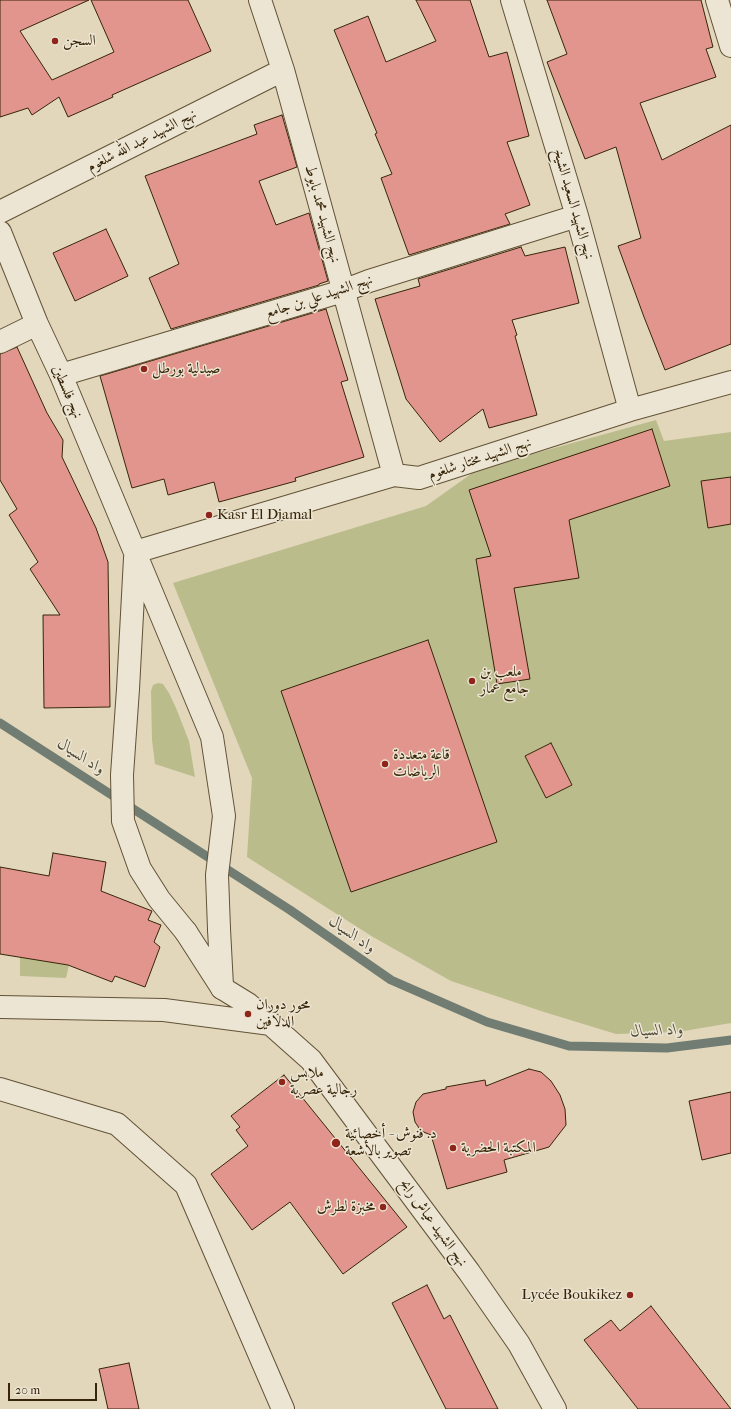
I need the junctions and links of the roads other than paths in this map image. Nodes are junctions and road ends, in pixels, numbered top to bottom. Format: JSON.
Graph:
{"nodes":[{"id":1,"x":260,"y":0,"type":"edge"},
{"id":2,"x":512,"y":0,"type":"edge"},
{"id":3,"x":718,"y":0,"type":"edge"},
{"id":4,"x":731,"y":46,"type":"edge"},
{"id":5,"x":283,"y":70,"type":"junction"},
{"id":6,"x":0,"y":212,"type":"edge"},
{"id":7,"x":577,"y":216,"type":"junction"},
{"id":8,"x":0,"y":232,"type":"edge"},
{"id":9,"x":343,"y":291,"type":"junction"},
{"id":10,"x":37,"y":324,"type":"junction"},
{"id":11,"x":0,"y":342,"type":"edge"},
{"id":12,"x":61,"y":376,"type":"junction"},
{"id":13,"x":731,"y":382,"type":"edge"},
{"id":14,"x":630,"y":410,"type":"junction"},
{"id":15,"x":394,"y":475,"type":"junction"},
{"id":16,"x":135,"y":552,"type":"junction"},
{"id":17,"x":222,"y":988,"type":"junction"},
{"id":18,"x":0,"y":1007,"type":"edge"},
{"id":19,"x":271,"y":1024,"type":"junction"},
{"id":20,"x":0,"y":1089,"type":"edge"},
{"id":21,"x":283,"y":1409,"type":"edge"},
{"id":22,"x":555,"y":1409,"type":"edge"}],
"edges":[{"from":1,"to":5,"type":"street","name":"نهج الشهيد محمد بايوط"},
{"from":2,"to":7,"type":"street","name":"نهج الشهيد السعيد الشيخ"},
{"from":3,"to":4,"type":"street"},
{"from":5,"to":6,"type":"street","name":"نهج الشهيد عبد الله شلغوم"},
{"from":5,"to":9,"type":"street","name":"نهج الشهيد محمد بايوط"},
{"from":7,"to":9,"type":"street","name":"نهج الشهيد علي بن جامع"},
{"from":7,"to":14,"type":"street","name":"نهج الشهيد السعيد الشيخ"},
{"from":8,"to":10,"type":"street","name":"نهج فلسطين"},
{"from":9,"to":12,"type":"street","name":"نهج الشهيد علي بن جامع"},
{"from":9,"to":15,"type":"street","name":"نهج الشهيد محمد بايوط"},
{"from":10,"to":11,"type":"street"},
{"from":10,"to":12,"type":"street","name":"نهج فلسطين"},
{"from":12,"to":16,"type":"street","name":"نهج فلسطين"},
{"from":13,"to":14,"type":"street","name":"نهج الشهيد مختار شلغوم"},
{"from":14,"to":15,"type":"street","name":"نهج الشهيد مختار شلغوم"},
{"from":15,"to":16,"type":"street","name":"نهج الشهيد مختار شلغوم"},
{"from":16,"to":17,"type":"street","name":"نهج فلسطين"},
{"from":16,"to":17,"type":"street"},
{"from":17,"to":19,"type":"street","name":"نهج الشهيد عياش رابح"},
{"from":18,"to":19,"type":"street"},
{"from":19,"to":22,"type":"street","name":"نهج الشهيد عياش رابح"},
{"from":20,"to":21,"type":"street"}]}
